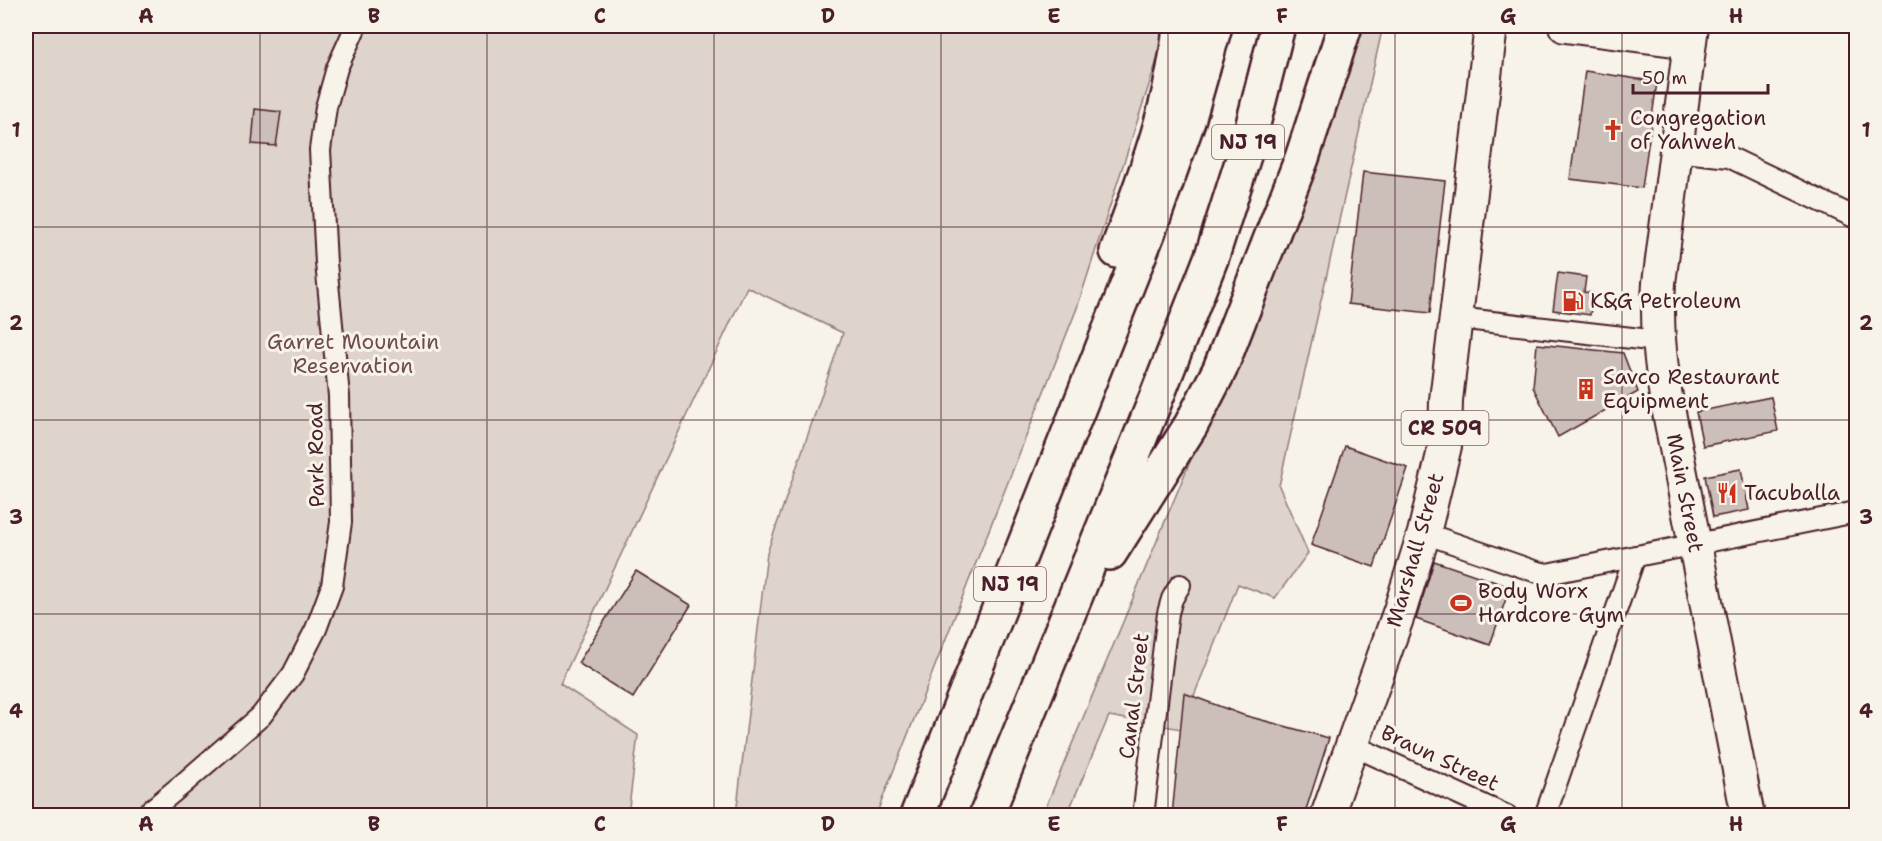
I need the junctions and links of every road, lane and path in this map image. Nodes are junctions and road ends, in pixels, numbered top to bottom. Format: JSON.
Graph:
{"nodes":[{"id":1,"x":356,"y":26,"type":"edge"},
{"id":2,"x":1180,"y":26,"type":"edge"},
{"id":3,"x":1215,"y":26,"type":"edge"},
{"id":4,"x":1278,"y":26,"type":"edge"},
{"id":5,"x":1345,"y":26,"type":"edge"},
{"id":6,"x":1491,"y":26,"type":"edge"},
{"id":7,"x":1565,"y":26,"type":"edge"},
{"id":8,"x":1691,"y":34,"type":"edge"},
{"id":9,"x":1676,"y":151,"type":"junction"},
{"id":10,"x":1857,"y":218,"type":"edge"},
{"id":11,"x":1457,"y":318,"type":"junction"},
{"id":12,"x":1658,"y":341,"type":"junction"},
{"id":13,"x":1101,"y":352,"type":"junction"},
{"id":14,"x":1857,"y":512,"type":"edge"},
{"id":15,"x":1424,"y":533,"type":"junction"},
{"id":16,"x":1695,"y":544,"type":"junction"},
{"id":17,"x":1635,"y":556,"type":"junction"},
{"id":18,"x":1180,"y":585,"type":"dead end"},
{"id":19,"x":1063,"y":628,"type":"junction"},
{"id":20,"x":1352,"y":745,"type":"junction"},
{"id":21,"x":144,"y":816,"type":"edge"},
{"id":22,"x":917,"y":816,"type":"edge"},
{"id":23,"x":986,"y":816,"type":"edge"},
{"id":24,"x":1143,"y":816,"type":"edge"},
{"id":25,"x":1327,"y":816,"type":"edge"},
{"id":26,"x":1507,"y":816,"type":"edge"},
{"id":27,"x":1545,"y":816,"type":"edge"},
{"id":28,"x":1748,"y":816,"type":"edge"}],
"edges":[{"from":1,"to":21,"type":"street","name":"Park Road"},
{"from":2,"to":13,"type":"highway"},
{"from":3,"to":13,"type":"highway","number":"NJ 19"},
{"from":4,"to":19,"type":"highway","number":"NJ 19"},
{"from":5,"to":19,"type":"highway"},
{"from":6,"to":11,"type":"main road","name":"Marshall Street","number":"CR 509"},
{"from":7,"to":8,"type":"main road"},
{"from":8,"to":9,"type":"main road","name":"Main Street"},
{"from":9,"to":10,"type":"street"},
{"from":9,"to":12,"type":"main road","name":"Main Street"},
{"from":11,"to":12,"type":"street"},
{"from":11,"to":15,"type":"main road","name":"Marshall Street","number":"CR 509"},
{"from":12,"to":16,"type":"main road","name":"Main Street"},
{"from":13,"to":22,"type":"highway","number":"NJ 19"},
{"from":14,"to":16,"type":"street"},
{"from":15,"to":17,"type":"street"},
{"from":15,"to":20,"type":"main road","name":"Marshall Street","number":"CR 509"},
{"from":16,"to":17,"type":"street"},
{"from":16,"to":28,"type":"main road","name":"Main Street"},
{"from":17,"to":27,"type":"street"},
{"from":18,"to":24,"type":"street","name":"Canal Street"},
{"from":19,"to":23,"type":"highway","number":"NJ 19"},
{"from":20,"to":25,"type":"main road","name":"Marshall Street","number":"CR 509"},
{"from":20,"to":26,"type":"street","name":"Braun Street"}]}
